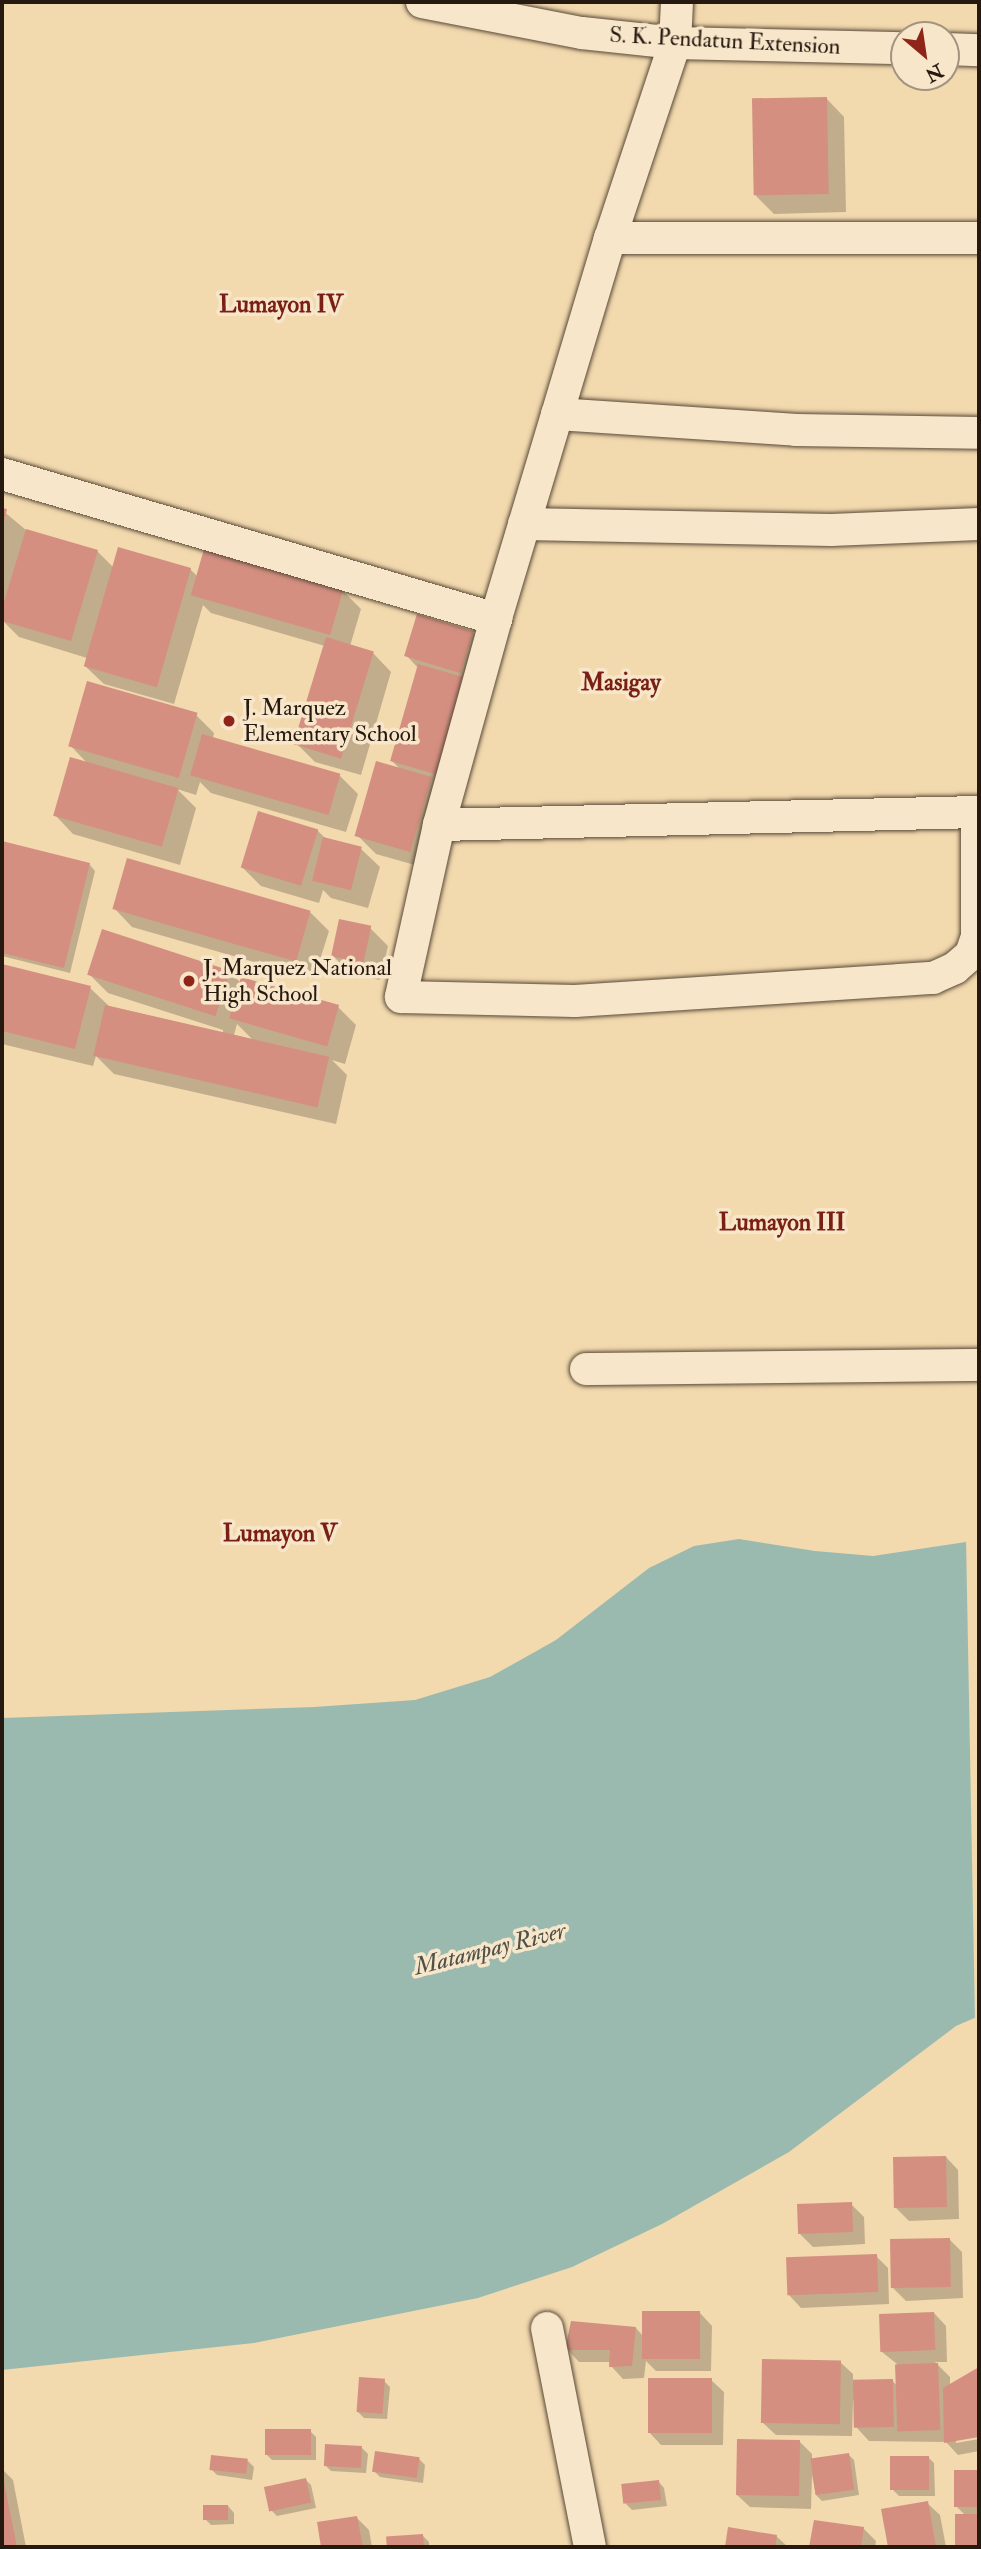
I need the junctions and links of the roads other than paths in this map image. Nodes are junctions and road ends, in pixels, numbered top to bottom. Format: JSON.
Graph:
{"nodes":[{"id":1,"x":422,"y":2,"type":"edge"},
{"id":2,"x":677,"y":2,"type":"edge"},
{"id":3,"x":675,"y":43,"type":"junction"},
{"id":4,"x":890,"y":48,"type":"edge"},
{"id":5,"x":960,"y":49,"type":"edge"},
{"id":6,"x":979,"y":50,"type":"edge"},
{"id":7,"x":979,"y":238,"type":"edge"},
{"id":8,"x":610,"y":239,"type":"junction"},
{"id":9,"x":557,"y":414,"type":"junction"},
{"id":10,"x":979,"y":433,"type":"edge"},
{"id":11,"x":2,"y":474,"type":"edge"},
{"id":12,"x":524,"y":524,"type":"junction"},
{"id":13,"x":979,"y":524,"type":"edge"},
{"id":14,"x":496,"y":619,"type":"junction"},
{"id":15,"x":978,"y":813,"type":"edge"},
{"id":16,"x":439,"y":825,"type":"junction"},
{"id":17,"x":979,"y":1365,"type":"edge"},
{"id":18,"x":586,"y":1369,"type":"dead end"},
{"id":19,"x":547,"y":2328,"type":"dead end"},
{"id":20,"x":590,"y":2547,"type":"edge"}],
"edges":[{"from":1,"to":3,"type":"street","name":"S. K. Pendatun Extension"},
{"from":2,"to":3,"type":"street"},
{"from":3,"to":4,"type":"street","name":"S. K. Pendatun Extension"},
{"from":3,"to":8,"type":"street"},
{"from":5,"to":6,"type":"street"},
{"from":7,"to":8,"type":"street"},
{"from":8,"to":9,"type":"street"},
{"from":9,"to":10,"type":"street"},
{"from":9,"to":12,"type":"street"},
{"from":11,"to":14,"type":"street"},
{"from":12,"to":13,"type":"street"},
{"from":12,"to":14,"type":"street"},
{"from":14,"to":16,"type":"street"},
{"from":15,"to":16,"type":"street"},
{"from":15,"to":16,"type":"street"},
{"from":17,"to":18,"type":"street"},
{"from":19,"to":20,"type":"street"}]}
